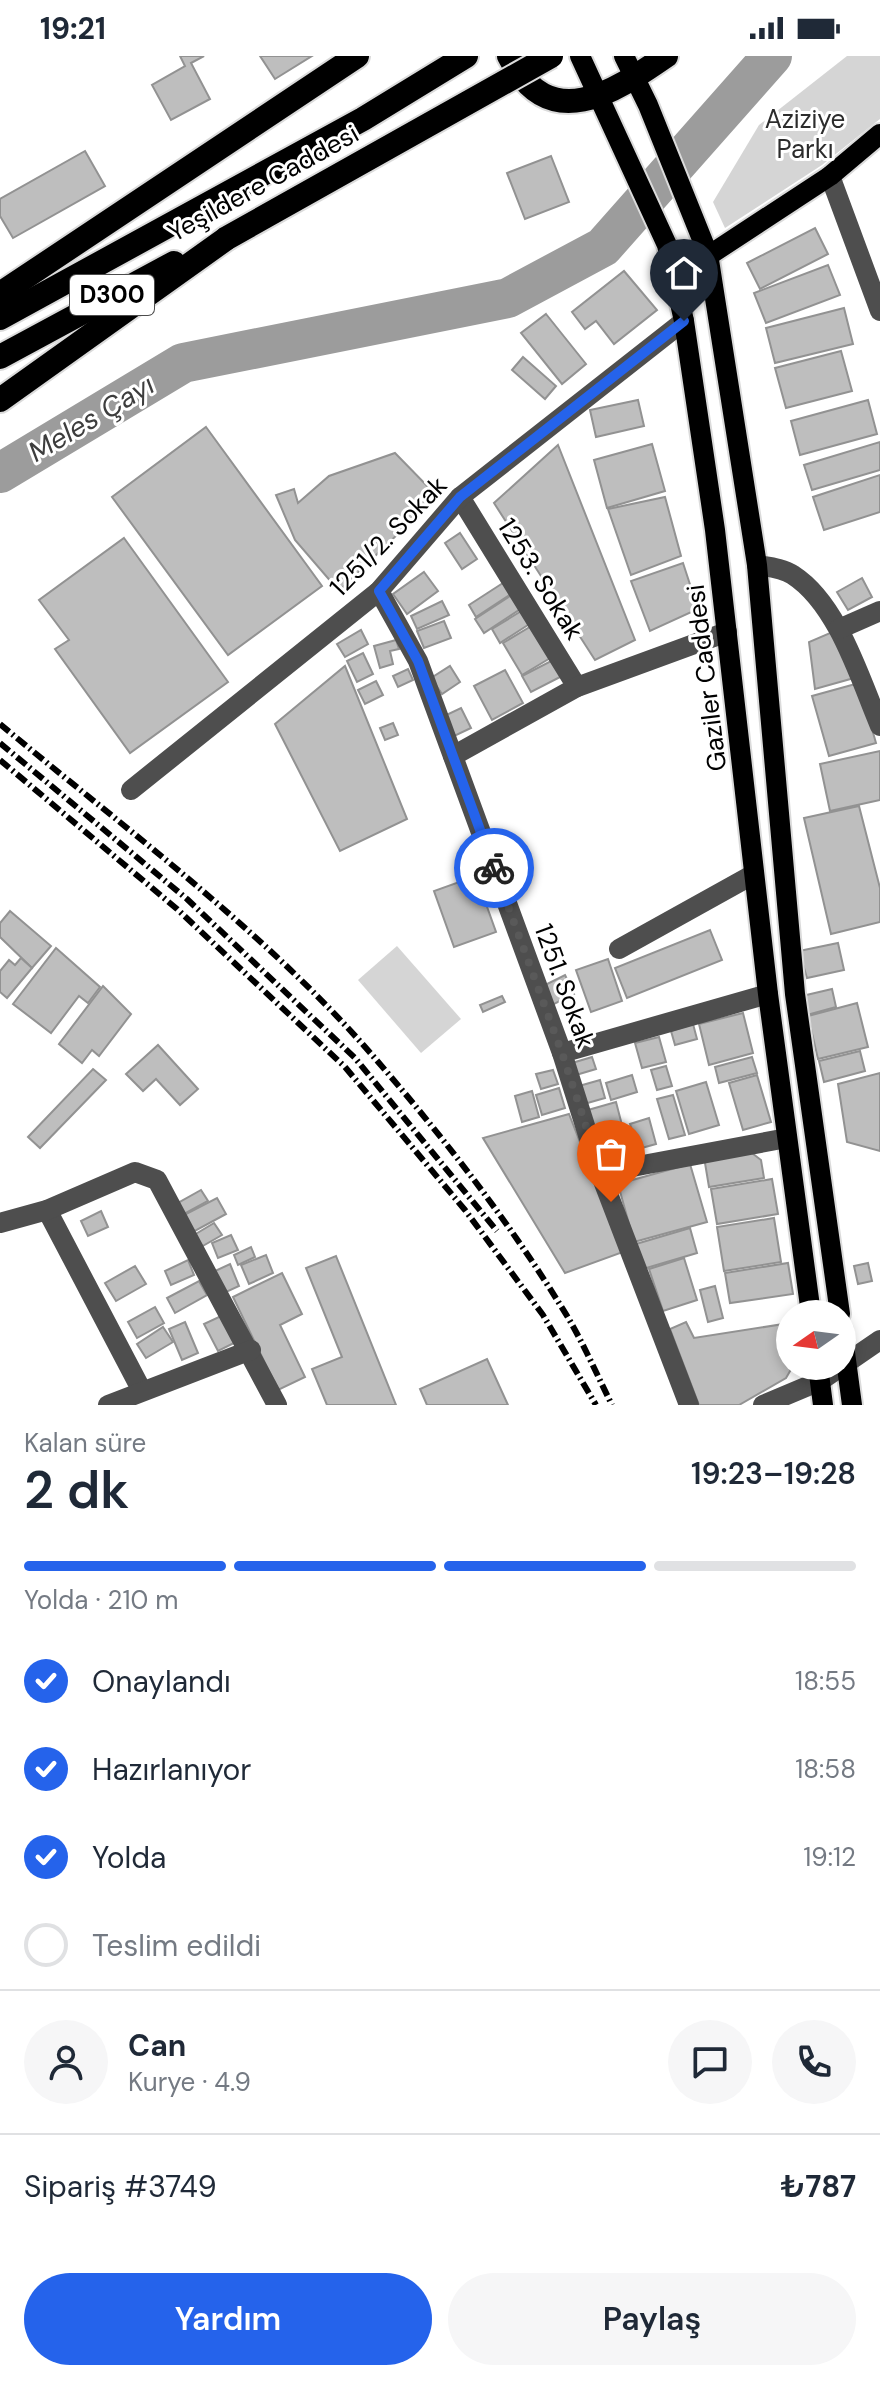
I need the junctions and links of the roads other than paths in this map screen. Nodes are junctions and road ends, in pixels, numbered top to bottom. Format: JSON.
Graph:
{"nodes":[{"id":1,"x":357,"y":56,"type":"edge"},
{"id":2,"x":466,"y":56,"type":"edge"},
{"id":3,"x":509,"y":56,"type":"edge"},
{"id":4,"x":551,"y":56,"type":"edge"},
{"id":5,"x":580,"y":56,"type":"edge"},
{"id":6,"x":666,"y":56,"type":"edge"},
{"id":7,"x":629,"y":67,"type":"edge"},
{"id":8,"x":601,"y":97,"type":"junction"},
{"id":9,"x":880,"y":134,"type":"edge"},
{"id":10,"x":830,"y":176,"type":"junction"},
{"id":11,"x":227,"y":238,"type":"junction"},
{"id":12,"x":708,"y":254,"type":"junction"},
{"id":13,"x":676,"y":277,"type":"junction"},
{"id":14,"x":0,"y":294,"type":"edge"},
{"id":15,"x":880,"y":311,"type":"edge"},
{"id":16,"x":0,"y":318,"type":"edge"},
{"id":17,"x":684,"y":321,"type":"junction"},
{"id":18,"x":0,"y":357,"type":"edge"},
{"id":19,"x":0,"y":400,"type":"edge"},
{"id":20,"x":460,"y":497,"type":"junction"},
{"id":21,"x":757,"y":565,"type":"junction"},
{"id":22,"x":379,"y":591,"type":"junction"},
{"id":23,"x":880,"y":611,"type":"edge"},
{"id":24,"x":839,"y":629,"type":"junction"},
{"id":25,"x":727,"y":632,"type":"junction"},
{"id":26,"x":577,"y":687,"type":"junction"},
{"id":27,"x":880,"y":726,"type":"edge"},
{"id":28,"x":453,"y":756,"type":"junction"},
{"id":29,"x":131,"y":790,"type":"dead end"},
{"id":30,"x":754,"y":874,"type":"junction"},
{"id":31,"x":619,"y":949,"type":"dead end"},
{"id":32,"x":768,"y":994,"type":"junction"},
{"id":33,"x":562,"y":1053,"type":"junction"},
{"id":34,"x":787,"y":1138,"type":"junction"},
{"id":35,"x":600,"y":1173,"type":"junction"},
{"id":36,"x":47,"y":1210,"type":"junction"},
{"id":37,"x":0,"y":1223,"type":"edge"},
{"id":38,"x":809,"y":1300,"type":"edge"},
{"id":39,"x":838,"y":1300,"type":"edge"},
{"id":40,"x":880,"y":1340,"type":"edge"},
{"id":41,"x":251,"y":1350,"type":"junction"},
{"id":42,"x":856,"y":1356,"type":"edge"},
{"id":43,"x":808,"y":1380,"type":"edge"},
{"id":44,"x":820,"y":1380,"type":"edge"},
{"id":45,"x":846,"y":1380,"type":"edge"},
{"id":46,"x":142,"y":1391,"type":"junction"},
{"id":47,"x":108,"y":1405,"type":"edge"},
{"id":48,"x":277,"y":1405,"type":"edge"},
{"id":49,"x":689,"y":1405,"type":"edge"},
{"id":50,"x":763,"y":1405,"type":"edge"},
{"id":51,"x":823,"y":1405,"type":"edge"},
{"id":52,"x":852,"y":1405,"type":"edge"}],
"edges":[{"from":1,"to":14,"type":"highway"},
{"from":2,"to":16,"type":"highway","name":"Yeşildere Caddesi"},
{"from":3,"to":8,"type":"highway"},
{"from":4,"to":11,"type":"highway","name":"Yeşildere Caddesi","bridge":true},
{"from":5,"to":8,"type":"main road","name":"Gaziler Caddesi"},
{"from":6,"to":7,"type":"highway"},
{"from":7,"to":8,"type":"highway"},
{"from":7,"to":12,"type":"main road"},
{"from":8,"to":13,"type":"main road","name":"Gaziler Caddesi"},
{"from":9,"to":10,"type":"main road"},
{"from":10,"to":12,"type":"main road"},
{"from":10,"to":15,"type":"street"},
{"from":11,"to":18,"type":"highway","name":"Yeşildere Caddesi","number":"D300"},
{"from":11,"to":19,"type":"highway"},
{"from":12,"to":13,"type":"main road"},
{"from":12,"to":21,"type":"main road"},
{"from":13,"to":17,"type":"main road","name":"Gaziler Caddesi"},
{"from":17,"to":20,"type":"street","name":"1251/2. Sokak"},
{"from":17,"to":25,"type":"main road","name":"Gaziler Caddesi"},
{"from":20,"to":22,"type":"street","name":"1251/2. Sokak"},
{"from":20,"to":26,"type":"street","name":"1253. Sokak"},
{"from":21,"to":24,"type":"street"},
{"from":21,"to":39,"type":"main road"},
{"from":22,"to":28,"type":"street","name":"1251. Sokak"},
{"from":22,"to":29,"type":"street","name":"1251/2. Sokak"},
{"from":23,"to":24,"type":"street"},
{"from":24,"to":27,"type":"street"},
{"from":25,"to":26,"type":"street"},
{"from":25,"to":30,"type":"main road","name":"Gaziler Caddesi"},
{"from":26,"to":28,"type":"street"},
{"from":28,"to":33,"type":"street","name":"1251. Sokak"},
{"from":30,"to":31,"type":"street"},
{"from":30,"to":32,"type":"main road","name":"Gaziler Caddesi"},
{"from":32,"to":33,"type":"street"},
{"from":32,"to":34,"type":"main road","name":"Gaziler Caddesi"},
{"from":33,"to":35,"type":"street","name":"1251. Sokak"},
{"from":34,"to":35,"type":"street"},
{"from":34,"to":38,"type":"main road","name":"Gaziler Caddesi"},
{"from":35,"to":49,"type":"street","name":"1251. Sokak"},
{"from":36,"to":37,"type":"street"},
{"from":36,"to":41,"type":"street"},
{"from":36,"to":46,"type":"street"},
{"from":40,"to":42,"type":"street"},
{"from":41,"to":46,"type":"street"},
{"from":41,"to":48,"type":"street"},
{"from":43,"to":50,"type":"street"},
{"from":44,"to":51,"type":"main road"},
{"from":45,"to":52,"type":"main road"},
{"from":46,"to":47,"type":"street"}]}
